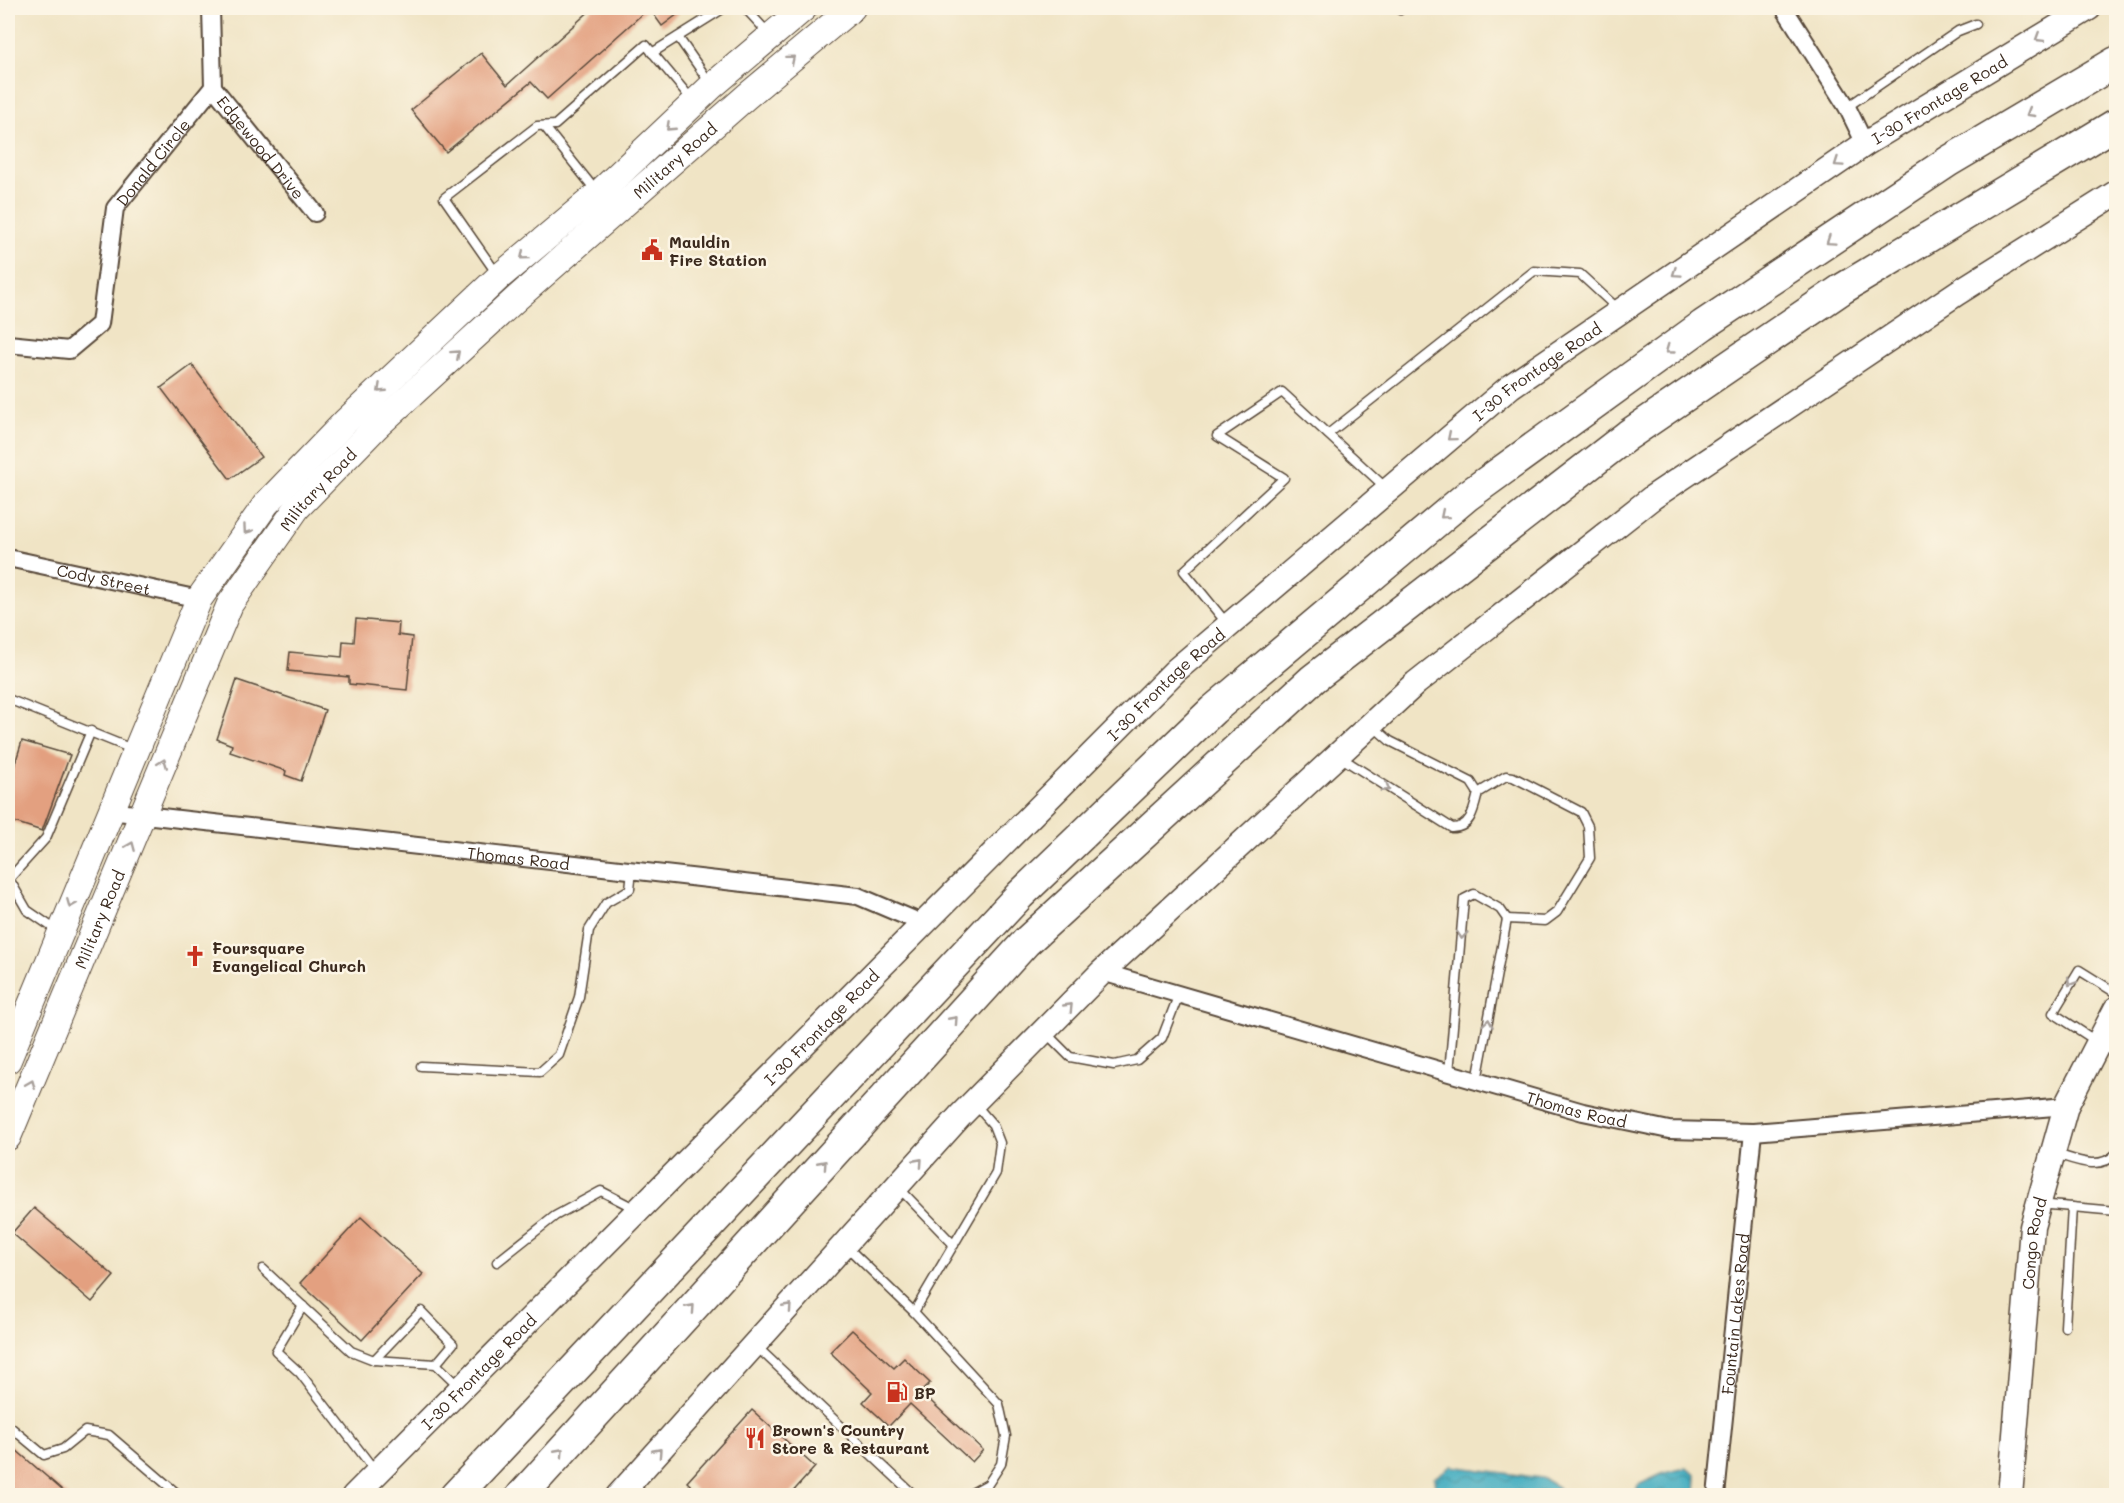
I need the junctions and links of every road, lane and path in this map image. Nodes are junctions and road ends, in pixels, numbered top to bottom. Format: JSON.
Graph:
{"nodes":[{"id":1,"x":211,"y":8,"type":"edge"},
{"id":2,"x":724,"y":8,"type":"edge"},
{"id":3,"x":745,"y":8,"type":"edge"},
{"id":4,"x":804,"y":8,"type":"edge"},
{"id":5,"x":852,"y":8,"type":"edge"},
{"id":6,"x":1784,"y":8,"type":"edge"},
{"id":7,"x":2089,"y":8,"type":"edge"},
{"id":8,"x":1976,"y":24,"type":"dead end"},
{"id":9,"x":770,"y":35,"type":"junction"},
{"id":10,"x":678,"y":37,"type":"junction"},
{"id":11,"x":652,"y":53,"type":"junction"},
{"id":12,"x":2116,"y":62,"type":"edge"},
{"id":13,"x":213,"y":87,"type":"junction"},
{"id":14,"x":703,"y":95,"type":"junction"},
{"id":15,"x":1847,"y":107,"type":"junction"},
{"id":16,"x":2116,"y":124,"type":"edge"},
{"id":17,"x":544,"y":126,"type":"junction"},
{"id":18,"x":1866,"y":144,"type":"junction"},
{"id":19,"x":2116,"y":193,"type":"edge"},
{"id":20,"x":598,"y":194,"type":"junction"},
{"id":21,"x":618,"y":212,"type":"junction"},
{"id":22,"x":315,"y":213,"type":"dead end"},
{"id":23,"x":499,"y":277,"type":"junction"},
{"id":24,"x":1620,"y":311,"type":"junction"},
{"id":25,"x":8,"y":345,"type":"edge"},
{"id":26,"x":1328,"y":434,"type":"junction"},
{"id":27,"x":1388,"y":490,"type":"junction"},
{"id":28,"x":8,"y":558,"type":"edge"},
{"id":29,"x":199,"y":599,"type":"junction"},
{"id":30,"x":1228,"y":625,"type":"junction"},
{"id":31,"x":8,"y":699,"type":"edge"},
{"id":32,"x":1371,"y":724,"type":"junction"},
{"id":33,"x":91,"y":731,"type":"junction"},
{"id":34,"x":136,"y":750,"type":"junction"},
{"id":35,"x":1338,"y":755,"type":"junction"},
{"id":36,"x":1478,"y":793,"type":"junction"},
{"id":37,"x":109,"y":811,"type":"junction"},
{"id":38,"x":143,"y":817,"type":"junction"},
{"id":39,"x":632,"y":870,"type":"junction"},
{"id":40,"x":8,"y":878,"type":"edge"},
{"id":41,"x":1507,"y":919,"type":"junction"},
{"id":42,"x":924,"y":924,"type":"junction"},
{"id":43,"x":60,"y":932,"type":"junction"},
{"id":44,"x":1102,"y":972,"type":"junction"},
{"id":45,"x":2116,"y":993,"type":"edge"},
{"id":46,"x":1179,"y":994,"type":"junction"},
{"id":47,"x":2116,"y":1009,"type":"edge"},
{"id":48,"x":1045,"y":1032,"type":"junction"},
{"id":49,"x":2107,"y":1048,"type":"edge"},
{"id":50,"x":8,"y":1060,"type":"edge"},
{"id":51,"x":421,"y":1066,"type":"dead end"},
{"id":52,"x":1449,"y":1073,"type":"junction"},
{"id":53,"x":1477,"y":1081,"type":"junction"},
{"id":54,"x":974,"y":1103,"type":"junction"},
{"id":55,"x":2066,"y":1106,"type":"junction"},
{"id":56,"x":1753,"y":1132,"type":"junction"},
{"id":57,"x":8,"y":1137,"type":"edge"},
{"id":58,"x":2052,"y":1153,"type":"junction"},
{"id":59,"x":2116,"y":1154,"type":"edge"},
{"id":60,"x":897,"y":1186,"type":"junction"},
{"id":61,"x":2038,"y":1204,"type":"junction"},
{"id":62,"x":2073,"y":1207,"type":"junction"},
{"id":63,"x":636,"y":1210,"type":"junction"},
{"id":64,"x":2116,"y":1211,"type":"edge"},
{"id":65,"x":845,"y":1244,"type":"junction"},
{"id":66,"x":954,"y":1245,"type":"junction"},
{"id":67,"x":497,"y":1262,"type":"dead end"},
{"id":68,"x":263,"y":1269,"type":"dead end"},
{"id":69,"x":303,"y":1306,"type":"junction"},
{"id":70,"x":914,"y":1312,"type":"junction"},
{"id":71,"x":2065,"y":1327,"type":"dead end"},
{"id":72,"x":755,"y":1344,"type":"junction"},
{"id":73,"x":374,"y":1360,"type":"junction"},
{"id":74,"x":436,"y":1364,"type":"junction"},
{"id":75,"x":460,"y":1387,"type":"junction"},
{"id":76,"x":8,"y":1425,"type":"edge"},
{"id":77,"x":376,"y":1472,"type":"junction"},
{"id":78,"x":631,"y":1491,"type":"edge"},
{"id":79,"x":180,"y":1496,"type":"edge"},
{"id":80,"x":354,"y":1496,"type":"edge"},
{"id":81,"x":455,"y":1496,"type":"edge"},
{"id":82,"x":520,"y":1496,"type":"edge"},
{"id":83,"x":915,"y":1496,"type":"edge"},
{"id":84,"x":966,"y":1496,"type":"edge"},
{"id":85,"x":1716,"y":1496,"type":"edge"},
{"id":86,"x":2010,"y":1496,"type":"edge"}],
"edges":[{"from":1,"to":13,"type":"street","name":"Edgewood Drive"},
{"from":2,"to":10,"type":"lane"},
{"from":3,"to":9,"type":"lane"},
{"from":4,"to":9,"type":"main road","name":"Military Road"},
{"from":21,"to":5,"type":"main road","name":"Military Road","one_way":true},
{"from":6,"to":15,"type":"street"},
{"from":7,"to":18,"type":"main road","name":"I-30 Frontage Road","one_way":true},
{"from":8,"to":15,"type":"lane"},
{"from":9,"to":14,"type":"main road","name":"Military Road"},
{"from":10,"to":11,"type":"lane"},
{"from":10,"to":14,"type":"lane"},
{"from":11,"to":14,"type":"lane"},
{"from":11,"to":17,"type":"lane"},
{"from":12,"to":81,"type":"highway","one_way":true},
{"from":13,"to":22,"type":"street","name":"Edgewood Drive"},
{"from":13,"to":25,"type":"street","name":"Donald Circle"},
{"from":14,"to":20,"type":"main road","name":"Military Road","one_way":true},
{"from":15,"to":18,"type":"street"},
{"from":82,"to":16,"type":"highway","one_way":true},
{"from":17,"to":20,"type":"lane"},
{"from":17,"to":23,"type":"lane"},
{"from":18,"to":24,"type":"main road","name":"I-30 Frontage Road","one_way":true},
{"from":19,"to":32,"type":"main road"},
{"from":20,"to":21,"type":"main road"},
{"from":20,"to":23,"type":"main road","name":"Military Road","one_way":true},
{"from":38,"to":21,"type":"main road","name":"Military Road","one_way":true},
{"from":23,"to":29,"type":"main road","name":"Military Road","one_way":true},
{"from":24,"to":26,"type":"lane"},
{"from":24,"to":27,"type":"main road","name":"I-30 Frontage Road","one_way":true},
{"from":26,"to":27,"type":"lane"},
{"from":26,"to":30,"type":"lane"},
{"from":27,"to":30,"type":"main road","name":"I-30 Frontage Road"},
{"from":28,"to":29,"type":"street","name":"Cody Street"},
{"from":29,"to":34,"type":"main road","name":"Military Road"},
{"from":30,"to":42,"type":"main road","name":"I-30 Frontage Road"},
{"from":31,"to":33,"type":"lane"},
{"from":32,"to":35,"type":"main road"},
{"from":32,"to":36,"type":"lane"},
{"from":33,"to":34,"type":"lane"},
{"from":33,"to":40,"type":"lane"},
{"from":34,"to":37,"type":"main road","name":"Military Road"},
{"from":35,"to":36,"type":"lane","one_way":true},
{"from":35,"to":44,"type":"main road"},
{"from":36,"to":41,"type":"lane"},
{"from":37,"to":38,"type":"street","name":"Thomas Road"},
{"from":37,"to":43,"type":"main road","name":"Military Road","one_way":true},
{"from":38,"to":39,"type":"street","name":"Thomas Road"},
{"from":57,"to":38,"type":"main road","name":"Military Road","one_way":true},
{"from":39,"to":42,"type":"street","name":"Thomas Road"},
{"from":39,"to":51,"type":"lane"},
{"from":40,"to":43,"type":"lane"},
{"from":41,"to":52,"type":"lane","one_way":true},
{"from":53,"to":41,"type":"lane","one_way":true},
{"from":42,"to":63,"type":"main road","name":"I-30 Frontage Road"},
{"from":43,"to":50,"type":"main road","name":"Military Road"},
{"from":44,"to":46,"type":"street","name":"Thomas Road"},
{"from":48,"to":44,"type":"main road","one_way":true},
{"from":45,"to":49,"type":"lane","one_way":true},
{"from":46,"to":48,"type":"lane"},
{"from":46,"to":52,"type":"street","name":"Thomas Road"},
{"from":47,"to":49,"type":"main road","name":"Congo Road"},
{"from":48,"to":54,"type":"main road"},
{"from":49,"to":55,"type":"main road","name":"Congo Road"},
{"from":52,"to":53,"type":"street","name":"Thomas Road"},
{"from":53,"to":56,"type":"street","name":"Thomas Road"},
{"from":60,"to":54,"type":"main road","one_way":true},
{"from":54,"to":66,"type":"lane"},
{"from":55,"to":56,"type":"street","name":"Thomas Road"},
{"from":55,"to":58,"type":"main road","name":"Congo Road"},
{"from":56,"to":85,"type":"street","name":"Fountain Lakes Road"},
{"from":58,"to":59,"type":"lane"},
{"from":58,"to":61,"type":"main road","name":"Congo Road"},
{"from":60,"to":65,"type":"main road"},
{"from":60,"to":66,"type":"lane"},
{"from":61,"to":62,"type":"lane"},
{"from":61,"to":86,"type":"main road","name":"Congo Road"},
{"from":62,"to":64,"type":"lane"},
{"from":62,"to":71,"type":"lane"},
{"from":63,"to":67,"type":"lane"},
{"from":63,"to":75,"type":"main road","name":"I-30 Frontage Road"},
{"from":65,"to":70,"type":"lane"},
{"from":72,"to":65,"type":"main road","one_way":true},
{"from":66,"to":70,"type":"lane"},
{"from":68,"to":69,"type":"lane"},
{"from":69,"to":73,"type":"lane"},
{"from":69,"to":77,"type":"lane"},
{"from":70,"to":84,"type":"lane"},
{"from":78,"to":72,"type":"main road","one_way":true},
{"from":72,"to":83,"type":"lane"},
{"from":73,"to":74,"type":"lane"},
{"from":73,"to":74,"type":"lane"},
{"from":74,"to":75,"type":"lane"},
{"from":75,"to":77,"type":"main road","name":"I-30 Frontage Road"},
{"from":76,"to":79,"type":"lane"},
{"from":77,"to":80,"type":"main road","name":"I-30 Frontage Road"}]}
